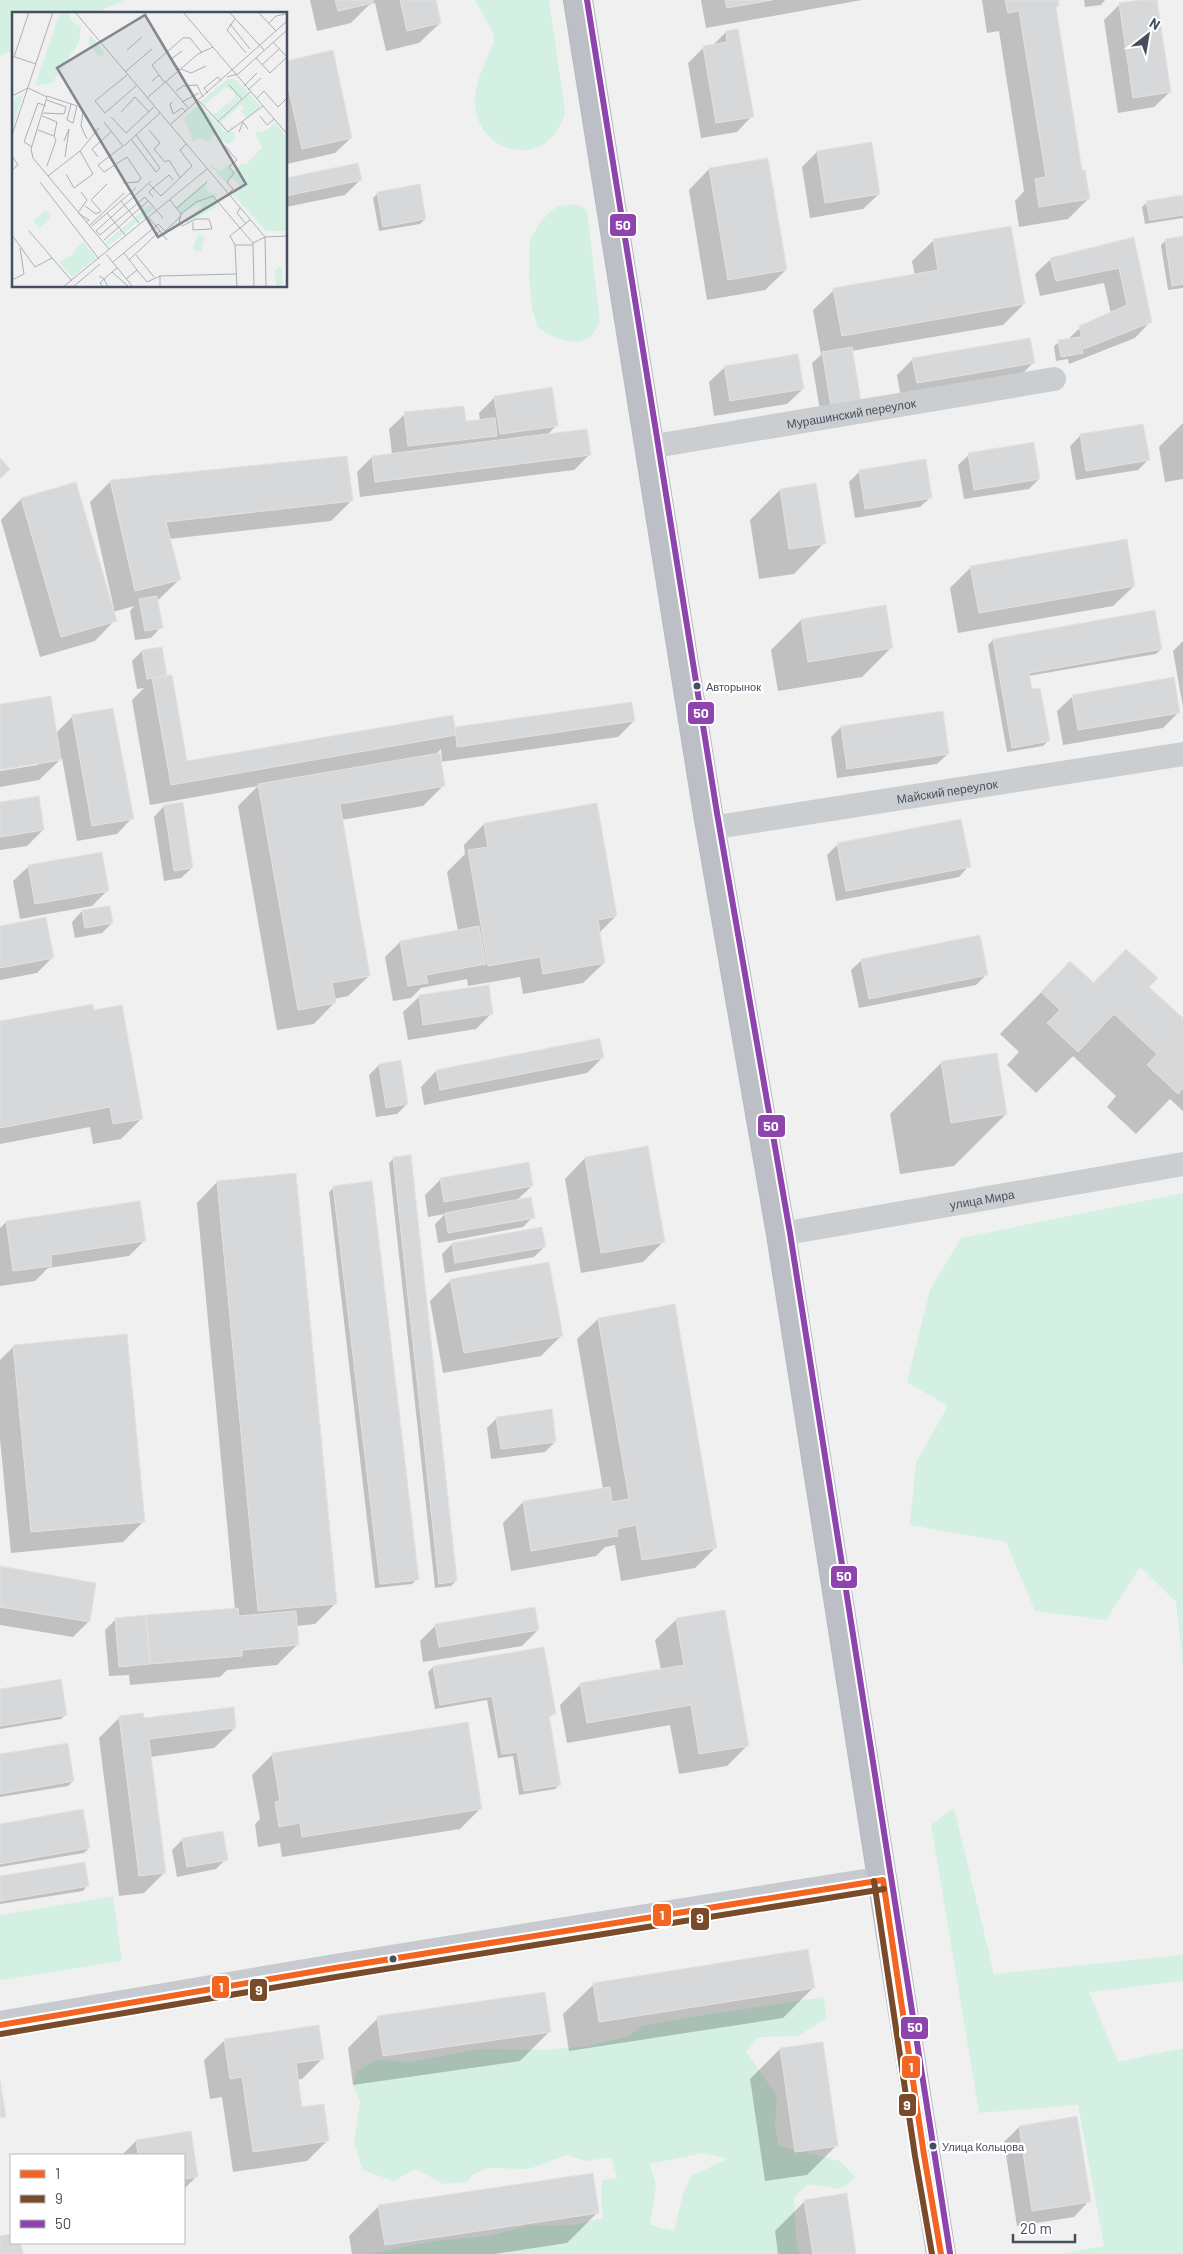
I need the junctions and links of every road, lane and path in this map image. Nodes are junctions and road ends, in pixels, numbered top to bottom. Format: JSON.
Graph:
{"nodes":[{"id":1,"x":578,"y":0,"type":"edge"},
{"id":2,"x":1054,"y":379,"type":"dead end"},
{"id":3,"x":649,"y":447,"type":"junction"},
{"id":4,"x":1183,"y":754,"type":"edge"},
{"id":5,"x":710,"y":828,"type":"junction"},
{"id":6,"x":1183,"y":1164,"type":"edge"},
{"id":7,"x":781,"y":1234,"type":"junction"},
{"id":8,"x":883,"y":1880,"type":"junction"},
{"id":9,"x":0,"y":2025,"type":"edge"},
{"id":10,"x":941,"y":2254,"type":"edge"}],
"edges":[{"from":1,"to":3,"type":"highway"},
{"from":2,"to":3,"type":"street","name":"Мурашинский переулок"},
{"from":3,"to":5,"type":"highway"},
{"from":4,"to":5,"type":"street","name":"Майский переулок"},
{"from":5,"to":7,"type":"highway"},
{"from":6,"to":7,"type":"street","name":"улица Мира"},
{"from":7,"to":8,"type":"highway"},
{"from":8,"to":9,"type":"main road"},
{"from":8,"to":10,"type":"highway"}]}
